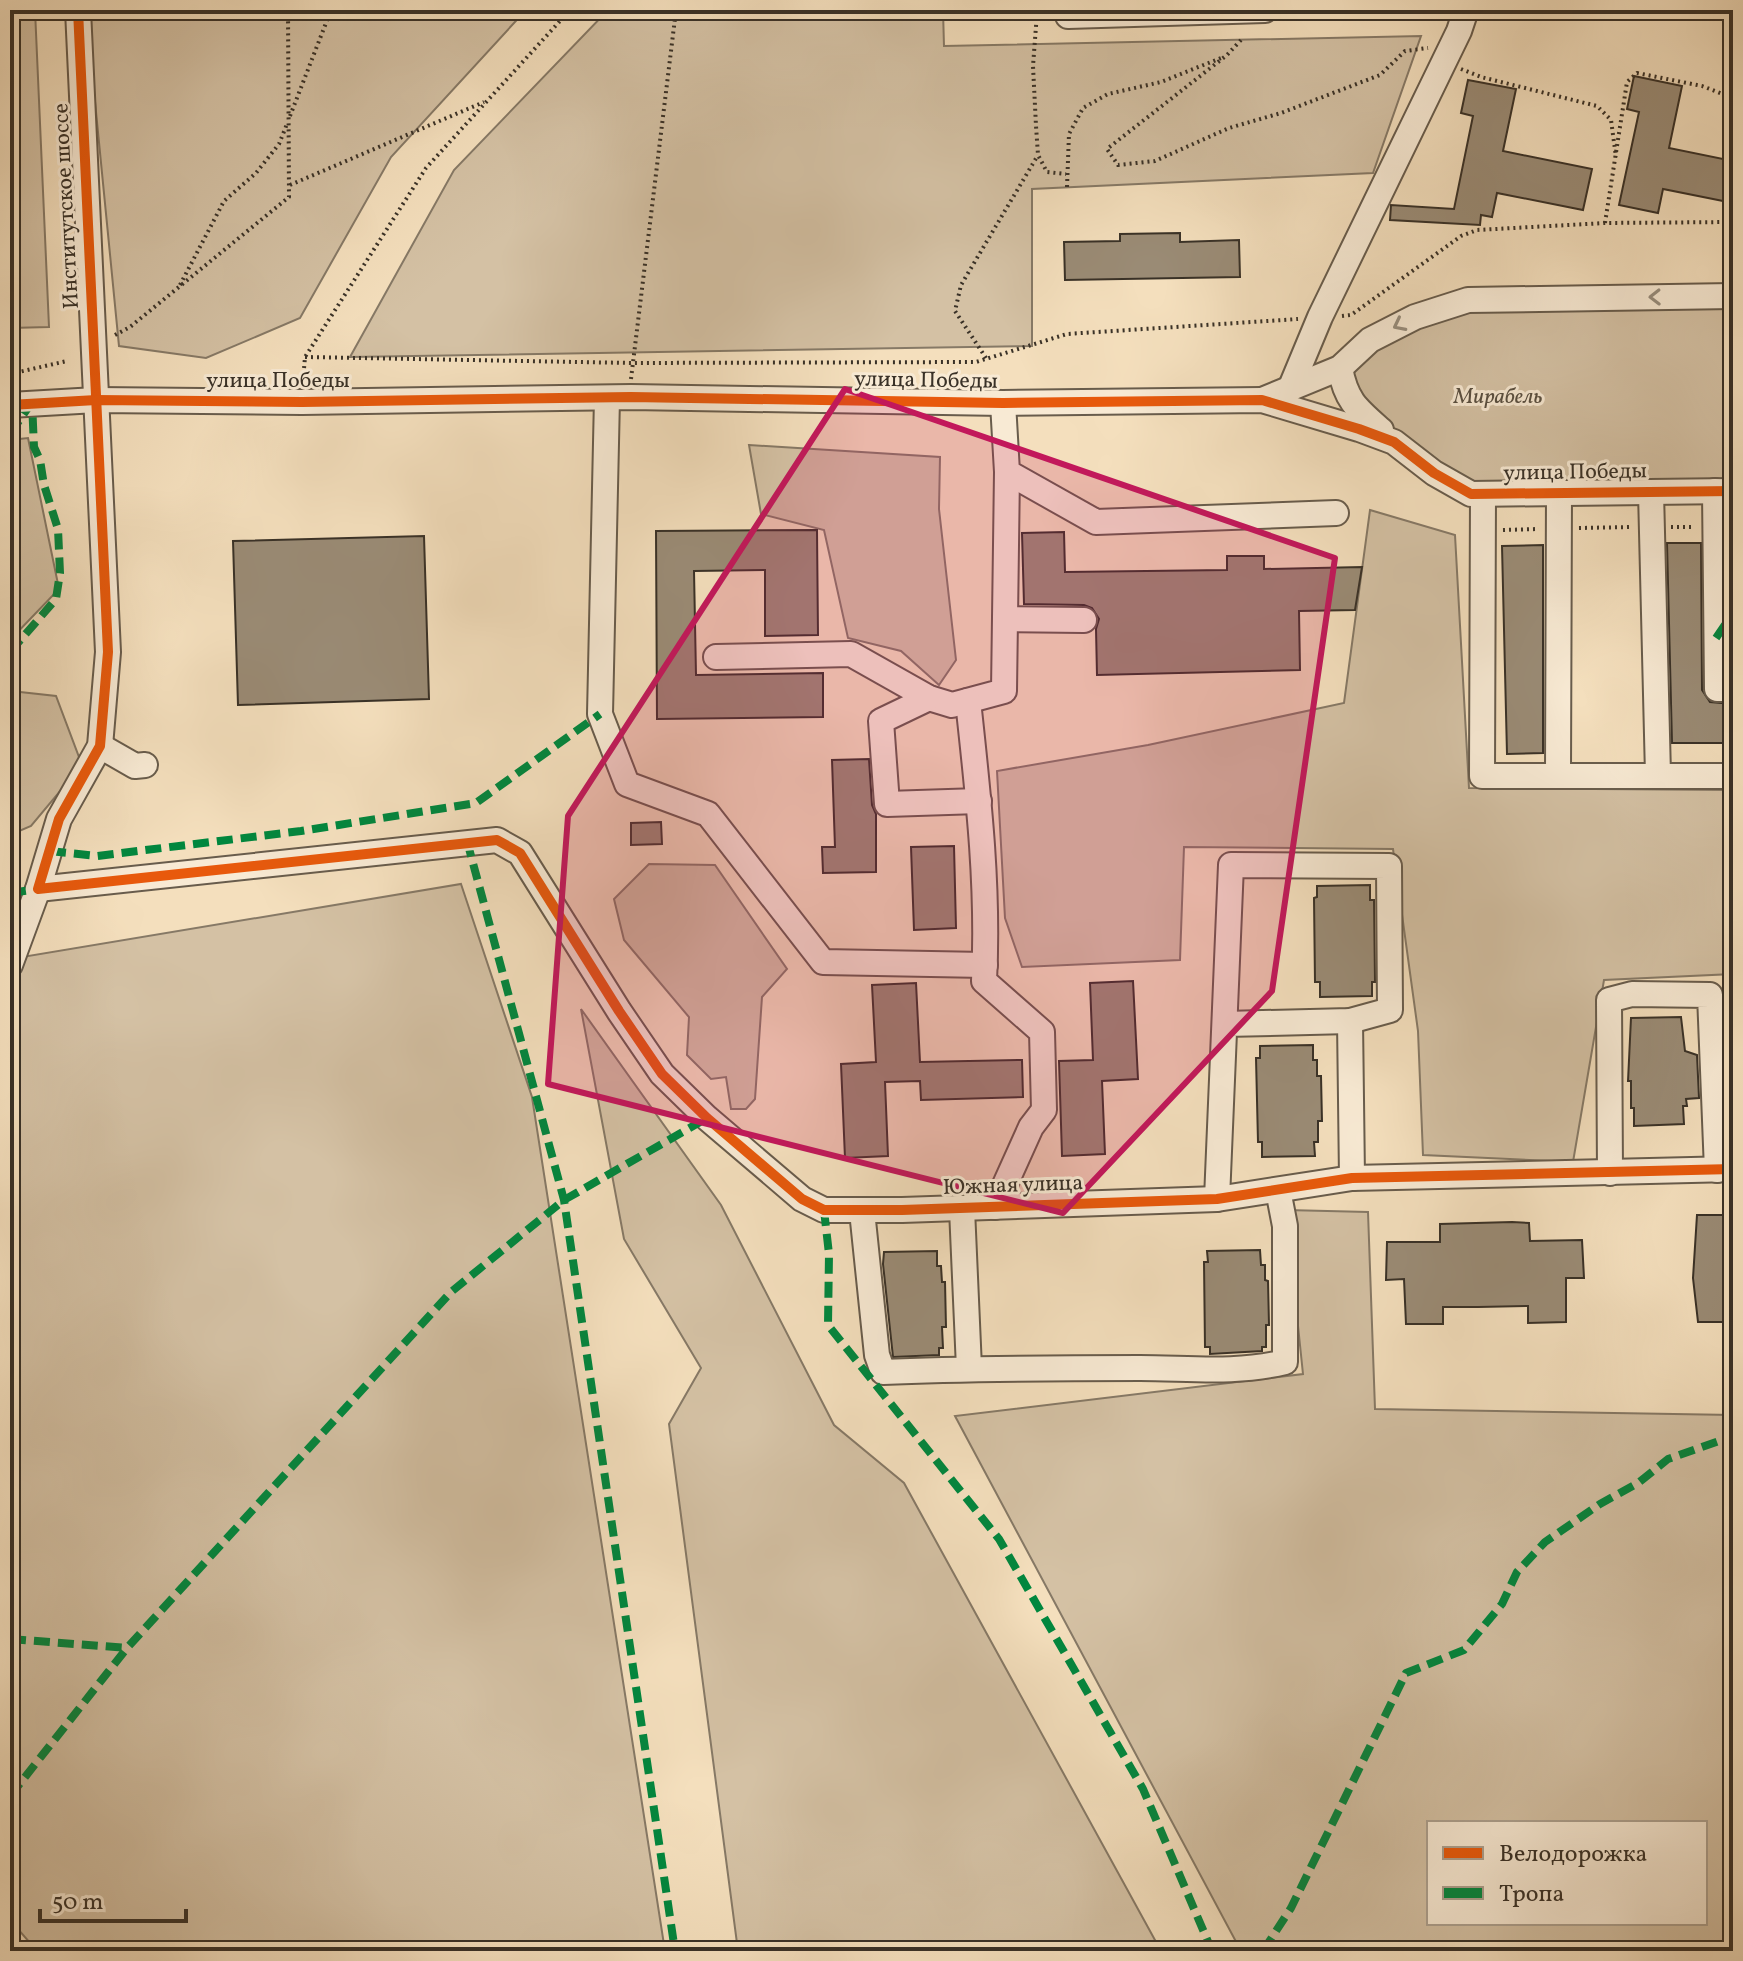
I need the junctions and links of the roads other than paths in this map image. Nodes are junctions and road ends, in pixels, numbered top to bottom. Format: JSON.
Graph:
{"nodes":[{"id":1,"x":78,"y":10,"type":"edge"},
{"id":2,"x":1265,"y":10,"type":"edge"},
{"id":3,"x":1466,"y":10,"type":"edge"},
{"id":4,"x":1068,"y":13,"type":"edge"},
{"id":5,"x":1733,"y":296,"type":"edge"},
{"id":6,"x":1340,"y":368,"type":"junction"},
{"id":7,"x":1290,"y":389,"type":"junction"},
{"id":8,"x":619,"y":397,"type":"junction"},
{"id":9,"x":96,"y":400,"type":"junction"},
{"id":10,"x":1262,"y":400,"type":"junction"},
{"id":11,"x":1003,"y":403,"type":"junction"},
{"id":12,"x":10,"y":405,"type":"edge"},
{"id":13,"x":1394,"y":442,"type":"junction"},
{"id":14,"x":1007,"y":472,"type":"junction"},
{"id":15,"x":1724,"y":491,"type":"edge"},
{"id":16,"x":1651,"y":492,"type":"junction"},
{"id":17,"x":1559,"y":493,"type":"junction"},
{"id":18,"x":1483,"y":494,"type":"junction"},
{"id":19,"x":1336,"y":513,"type":"dead end"},
{"id":20,"x":1005,"y":619,"type":"junction"},
{"id":21,"x":1084,"y":620,"type":"dead end"},
{"id":22,"x":716,"y":657,"type":"dead end"},
{"id":23,"x":1733,"y":689,"type":"edge"},
{"id":24,"x":929,"y":698,"type":"junction"},
{"id":25,"x":968,"y":701,"type":"junction"},
{"id":26,"x":100,"y":746,"type":"junction"},
{"id":27,"x":145,"y":765,"type":"dead end"},
{"id":28,"x":1558,"y":774,"type":"junction"},
{"id":29,"x":1658,"y":775,"type":"junction"},
{"id":30,"x":1733,"y":776,"type":"edge"},
{"id":31,"x":979,"y":801,"type":"junction"},
{"id":32,"x":38,"y":889,"type":"junction"},
{"id":33,"x":10,"y":965,"type":"edge"},
{"id":34,"x":985,"y":965,"type":"junction"},
{"id":35,"x":1350,"y":1021,"type":"junction"},
{"id":36,"x":1225,"y":1024,"type":"junction"},
{"id":37,"x":1725,"y":1169,"type":"edge"},
{"id":38,"x":1610,"y":1173,"type":"junction"},
{"id":39,"x":1352,"y":1178,"type":"junction"},
{"id":40,"x":1278,"y":1190,"type":"junction"},
{"id":41,"x":1217,"y":1199,"type":"junction"},
{"id":42,"x":995,"y":1207,"type":"junction"},
{"id":43,"x":962,"y":1209,"type":"junction"},
{"id":44,"x":862,"y":1211,"type":"junction"},
{"id":45,"x":969,"y":1368,"type":"junction"}],
"edges":[{"from":1,"to":9,"type":"street","name":"Институтское шоссе"},
{"from":2,"to":4,"type":"street"},
{"from":3,"to":7,"type":"street"},
{"from":5,"to":6,"type":"street","name":"улица Победы","one_way":true},
{"from":6,"to":7,"type":"street","name":"улица Победы"},
{"from":6,"to":13,"type":"street"},
{"from":7,"to":10,"type":"street","name":"улица Победы"},
{"from":8,"to":9,"type":"street","name":"улица Победы"},
{"from":8,"to":11,"type":"street","name":"улица Победы"},
{"from":8,"to":34,"type":"street"},
{"from":9,"to":12,"type":"street","name":"улица Победы"},
{"from":9,"to":26,"type":"street","name":"Институтское шоссе"},
{"from":10,"to":11,"type":"street","name":"улица Победы"},
{"from":10,"to":13,"type":"street","name":"улица Победы"},
{"from":11,"to":14,"type":"street"},
{"from":13,"to":18,"type":"street","name":"улица Победы"},
{"from":14,"to":19,"type":"street"},
{"from":14,"to":20,"type":"street"},
{"from":15,"to":16,"type":"street","name":"улица Победы"},
{"from":15,"to":23,"type":"street"},
{"from":16,"to":17,"type":"street","name":"улица Победы"},
{"from":16,"to":29,"type":"street"},
{"from":17,"to":18,"type":"street","name":"улица Победы"},
{"from":17,"to":28,"type":"street"},
{"from":18,"to":28,"type":"street"},
{"from":20,"to":21,"type":"street"},
{"from":20,"to":25,"type":"street"},
{"from":22,"to":24,"type":"street"},
{"from":24,"to":25,"type":"street"},
{"from":24,"to":31,"type":"street"},
{"from":25,"to":31,"type":"street"},
{"from":26,"to":27,"type":"street"},
{"from":26,"to":32,"type":"street"},
{"from":28,"to":29,"type":"street"},
{"from":29,"to":30,"type":"street"},
{"from":31,"to":34,"type":"street"},
{"from":32,"to":33,"type":"street"},
{"from":32,"to":44,"type":"street","name":"Южная улица"},
{"from":34,"to":42,"type":"street"},
{"from":35,"to":36,"type":"street"},
{"from":35,"to":36,"type":"street"},
{"from":35,"to":39,"type":"street"},
{"from":36,"to":41,"type":"street"},
{"from":37,"to":38,"type":"street","name":"Южная улица"},
{"from":37,"to":38,"type":"street"},
{"from":38,"to":39,"type":"street","name":"Южная улица"},
{"from":39,"to":40,"type":"street","name":"Южная улица"},
{"from":40,"to":41,"type":"street","name":"Южная улица"},
{"from":40,"to":45,"type":"street"},
{"from":41,"to":42,"type":"street","name":"Южная улица"},
{"from":42,"to":43,"type":"street","name":"Южная улица"},
{"from":43,"to":44,"type":"street","name":"Южная улица"},
{"from":43,"to":45,"type":"street"},
{"from":44,"to":45,"type":"street"}]}
